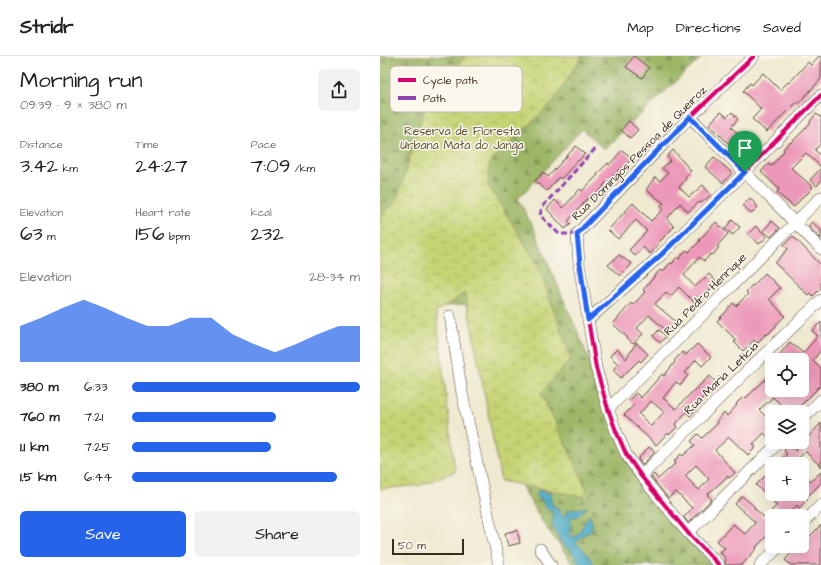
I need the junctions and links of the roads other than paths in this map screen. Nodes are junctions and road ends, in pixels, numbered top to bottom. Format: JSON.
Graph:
{"nodes":[{"id":1,"x":754,"y":56,"type":"edge"},
{"id":2,"x":821,"y":95,"type":"edge"},
{"id":3,"x":690,"y":117,"type":"junction"},
{"id":4,"x":745,"y":172,"type":"junction"},
{"id":5,"x":821,"y":197,"type":"edge"},
{"id":6,"x":795,"y":223,"type":"junction"},
{"id":7,"x":821,"y":249,"type":"edge"},
{"id":8,"x":821,"y":300,"type":"edge"},
{"id":9,"x":450,"y":316,"type":"dead end"},
{"id":10,"x":588,"y":320,"type":"junction"},
{"id":11,"x":821,"y":400,"type":"edge"},
{"id":12,"x":608,"y":409,"type":"junction"},
{"id":13,"x":809,"y":412,"type":"edge"},
{"id":14,"x":772,"y":449,"type":"edge"},
{"id":15,"x":641,"y":476,"type":"junction"},
{"id":16,"x":821,"y":504,"type":"edge"},
{"id":17,"x":809,"y":517,"type":"edge"},
{"id":18,"x":688,"y":533,"type":"junction"},
{"id":19,"x":540,"y":549,"type":"dead end"},
{"id":20,"x":773,"y":553,"type":"edge"},
{"id":21,"x":499,"y":565,"type":"edge"},
{"id":22,"x":551,"y":565,"type":"edge"},
{"id":23,"x":719,"y":565,"type":"edge"},
{"id":24,"x":760,"y":565,"type":"edge"}],
"edges":[{"from":1,"to":3,"type":"street","name":"Rua Domingos Pessoa de Queiroz"},
{"from":2,"to":4,"type":"street"},
{"from":3,"to":4,"type":"street"},
{"from":3,"to":10,"type":"street","name":"Rua Domingos Pessoa de Queiroz"},
{"from":4,"to":6,"type":"street"},
{"from":4,"to":10,"type":"street"},
{"from":5,"to":6,"type":"street","name":"Rua Pedro Henrique"},
{"from":6,"to":7,"type":"street"},
{"from":6,"to":12,"type":"street","name":"Rua Pedro Henrique"},
{"from":8,"to":15,"type":"street","name":"Rua Maria Leticia"},
{"from":9,"to":21,"type":"street"},
{"from":10,"to":12,"type":"street"},
{"from":11,"to":13,"type":"street"},
{"from":12,"to":15,"type":"street"},
{"from":14,"to":18,"type":"street"},
{"from":15,"to":18,"type":"street"},
{"from":16,"to":17,"type":"street"},
{"from":18,"to":23,"type":"street"},
{"from":19,"to":22,"type":"street"},
{"from":20,"to":24,"type":"street"}]}
